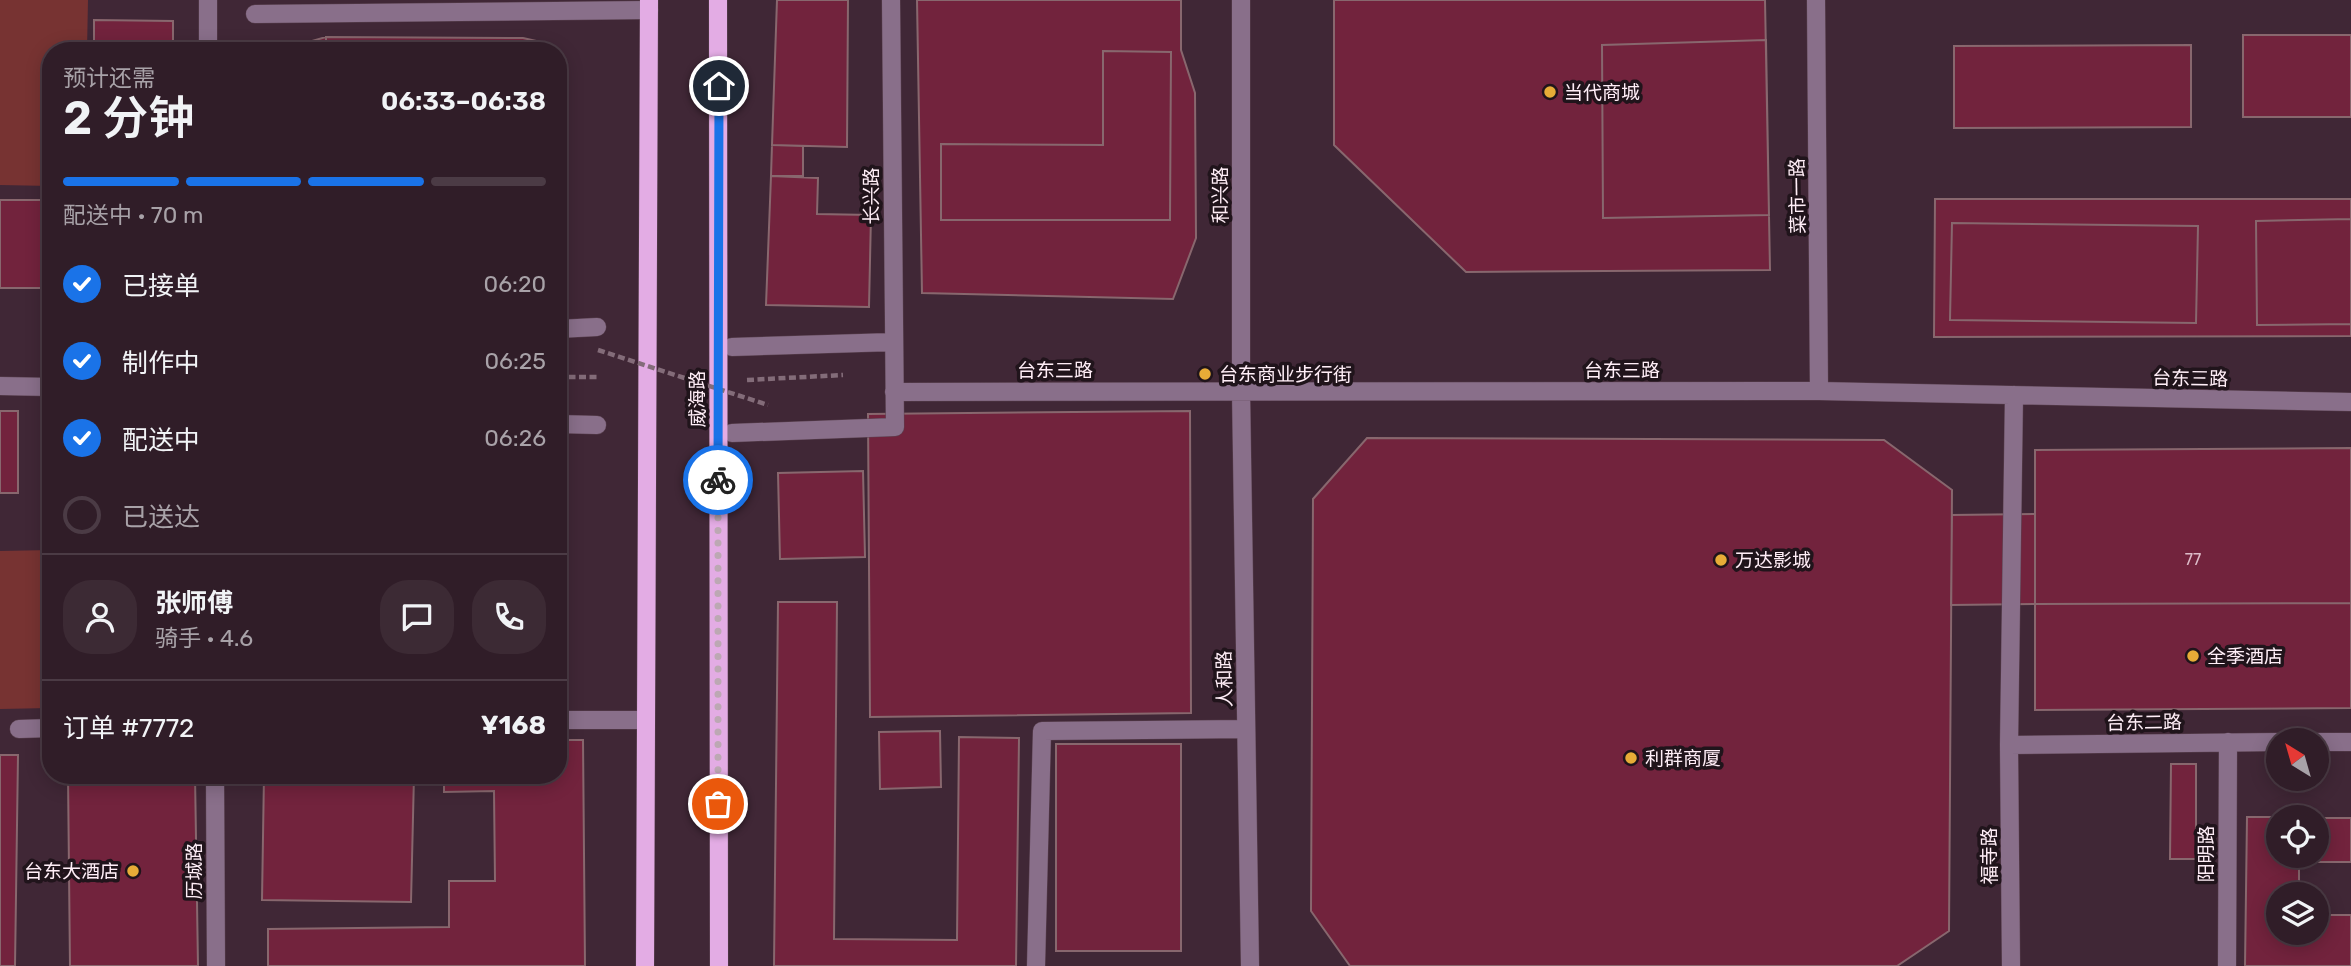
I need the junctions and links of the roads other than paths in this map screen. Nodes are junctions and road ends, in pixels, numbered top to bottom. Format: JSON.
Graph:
{"nodes":[{"id":1,"x":208,"y":0,"type":"edge"},
{"id":2,"x":718,"y":0,"type":"edge"},
{"id":3,"x":891,"y":0,"type":"edge"},
{"id":4,"x":1241,"y":0,"type":"edge"},
{"id":5,"x":1816,"y":0,"type":"edge"},
{"id":6,"x":649,"y":5,"type":"edge"},
{"id":7,"x":255,"y":14,"type":"dead end"},
{"id":8,"x":208,"y":42,"type":"edge"},
{"id":9,"x":597,"y":327,"type":"dead end"},
{"id":10,"x":567,"y":328,"type":"edge"},
{"id":11,"x":894,"y":342,"type":"junction"},
{"id":12,"x":732,"y":347,"type":"dead end"},
{"id":13,"x":0,"y":386,"type":"edge"},
{"id":14,"x":42,"y":387,"type":"edge"},
{"id":15,"x":1241,"y":391,"type":"junction"},
{"id":16,"x":1819,"y":391,"type":"junction"},
{"id":17,"x":894,"y":392,"type":"junction"},
{"id":18,"x":2014,"y":395,"type":"junction"},
{"id":19,"x":2351,"y":402,"type":"edge"},
{"id":20,"x":567,"y":425,"type":"edge"},
{"id":21,"x":597,"y":425,"type":"dead end"},
{"id":22,"x":732,"y":433,"type":"dead end"},
{"id":23,"x":645,"y":719,"type":"junction"},
{"id":24,"x":567,"y":720,"type":"edge"},
{"id":25,"x":42,"y":728,"type":"edge"},
{"id":26,"x":19,"y":729,"type":"dead end"},
{"id":27,"x":1246,"y":729,"type":"junction"},
{"id":28,"x":2228,"y":742,"type":"junction"},
{"id":29,"x":2266,"y":742,"type":"edge"},
{"id":30,"x":2329,"y":742,"type":"edge"},
{"id":31,"x":2351,"y":742,"type":"edge"},
{"id":32,"x":2010,"y":745,"type":"junction"},
{"id":33,"x":215,"y":784,"type":"edge"},
{"id":34,"x":216,"y":966,"type":"edge"},
{"id":35,"x":645,"y":966,"type":"edge"},
{"id":36,"x":719,"y":966,"type":"edge"},
{"id":37,"x":1036,"y":966,"type":"edge"},
{"id":38,"x":1250,"y":966,"type":"edge"},
{"id":39,"x":2011,"y":966,"type":"edge"},
{"id":40,"x":2227,"y":966,"type":"edge"}],
"edges":[{"from":1,"to":8,"type":"street"},
{"from":2,"to":36,"type":"main road","name":"威海路"},
{"from":3,"to":11,"type":"street","name":"长兴路"},
{"from":4,"to":15,"type":"street","name":"和兴路"},
{"from":5,"to":16,"type":"street","name":"菜市一路"},
{"from":6,"to":7,"type":"street"},
{"from":6,"to":23,"type":"main road"},
{"from":9,"to":10,"type":"street"},
{"from":11,"to":12,"type":"street"},
{"from":11,"to":17,"type":"street","name":"长兴路"},
{"from":13,"to":14,"type":"street"},
{"from":15,"to":16,"type":"street","name":"台东三路"},
{"from":15,"to":17,"type":"street","name":"台东三路"},
{"from":15,"to":27,"type":"street","name":"人和路"},
{"from":16,"to":18,"type":"street","name":"台东三路"},
{"from":17,"to":22,"type":"street","name":"长兴路"},
{"from":18,"to":19,"type":"street","name":"台东三路"},
{"from":18,"to":32,"type":"street","name":"福寺路"},
{"from":20,"to":21,"type":"street"},
{"from":23,"to":24,"type":"street"},
{"from":23,"to":35,"type":"main road"},
{"from":25,"to":26,"type":"street"},
{"from":27,"to":37,"type":"street"},
{"from":27,"to":38,"type":"street","name":"人和路"},
{"from":28,"to":29,"type":"street","name":"台东二路"},
{"from":28,"to":32,"type":"street","name":"台东二路"},
{"from":28,"to":40,"type":"street","name":"阳明路"},
{"from":30,"to":31,"type":"street"},
{"from":32,"to":39,"type":"street","name":"福寺路"},
{"from":33,"to":34,"type":"street","name":"历城路"}]}
